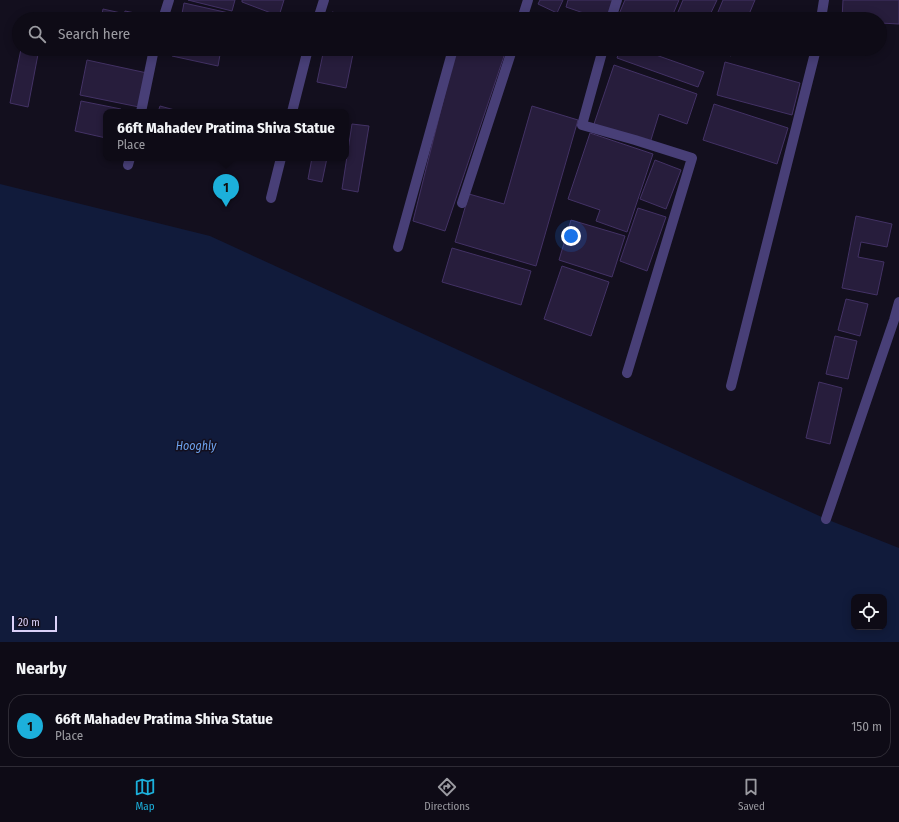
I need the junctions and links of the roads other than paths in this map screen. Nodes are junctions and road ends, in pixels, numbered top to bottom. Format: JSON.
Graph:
{"nodes":[{"id":1,"x":168,"y":0,"type":"edge"},
{"id":2,"x":324,"y":0,"type":"edge"},
{"id":3,"x":528,"y":0,"type":"edge"},
{"id":4,"x":616,"y":0,"type":"edge"},
{"id":5,"x":824,"y":0,"type":"edge"},
{"id":6,"x":165,"y":12,"type":"edge"},
{"id":7,"x":320,"y":12,"type":"edge"},
{"id":8,"x":524,"y":12,"type":"edge"},
{"id":9,"x":613,"y":12,"type":"edge"},
{"id":10,"x":822,"y":12,"type":"edge"},
{"id":11,"x":153,"y":56,"type":"edge"},
{"id":12,"x":306,"y":56,"type":"edge"},
{"id":13,"x":451,"y":56,"type":"edge"},
{"id":14,"x":509,"y":56,"type":"edge"},
{"id":15,"x":601,"y":56,"type":"edge"},
{"id":16,"x":814,"y":56,"type":"edge"},
{"id":17,"x":143,"y":109,"type":"edge"},
{"id":18,"x":293,"y":109,"type":"edge"},
{"id":19,"x":280,"y":161,"type":"edge"},
{"id":20,"x":271,"y":198,"type":"dead end"},
{"id":21,"x":462,"y":203,"type":"dead end"},
{"id":22,"x":398,"y":247,"type":"dead end"},
{"id":23,"x":899,"y":302,"type":"edge"},
{"id":24,"x":627,"y":373,"type":"dead end"},
{"id":25,"x":731,"y":386,"type":"dead end"},
{"id":26,"x":826,"y":518,"type":"dead end"}],
"edges":[{"from":1,"to":6,"type":"street"},
{"from":2,"to":7,"type":"street"},
{"from":3,"to":8,"type":"street"},
{"from":4,"to":9,"type":"street"},
{"from":5,"to":10,"type":"street"},
{"from":11,"to":17,"type":"street"},
{"from":12,"to":18,"type":"street"},
{"from":13,"to":22,"type":"street"},
{"from":14,"to":21,"type":"street"},
{"from":15,"to":24,"type":"street"},
{"from":16,"to":25,"type":"street"},
{"from":19,"to":20,"type":"street"},
{"from":23,"to":26,"type":"street"}]}
